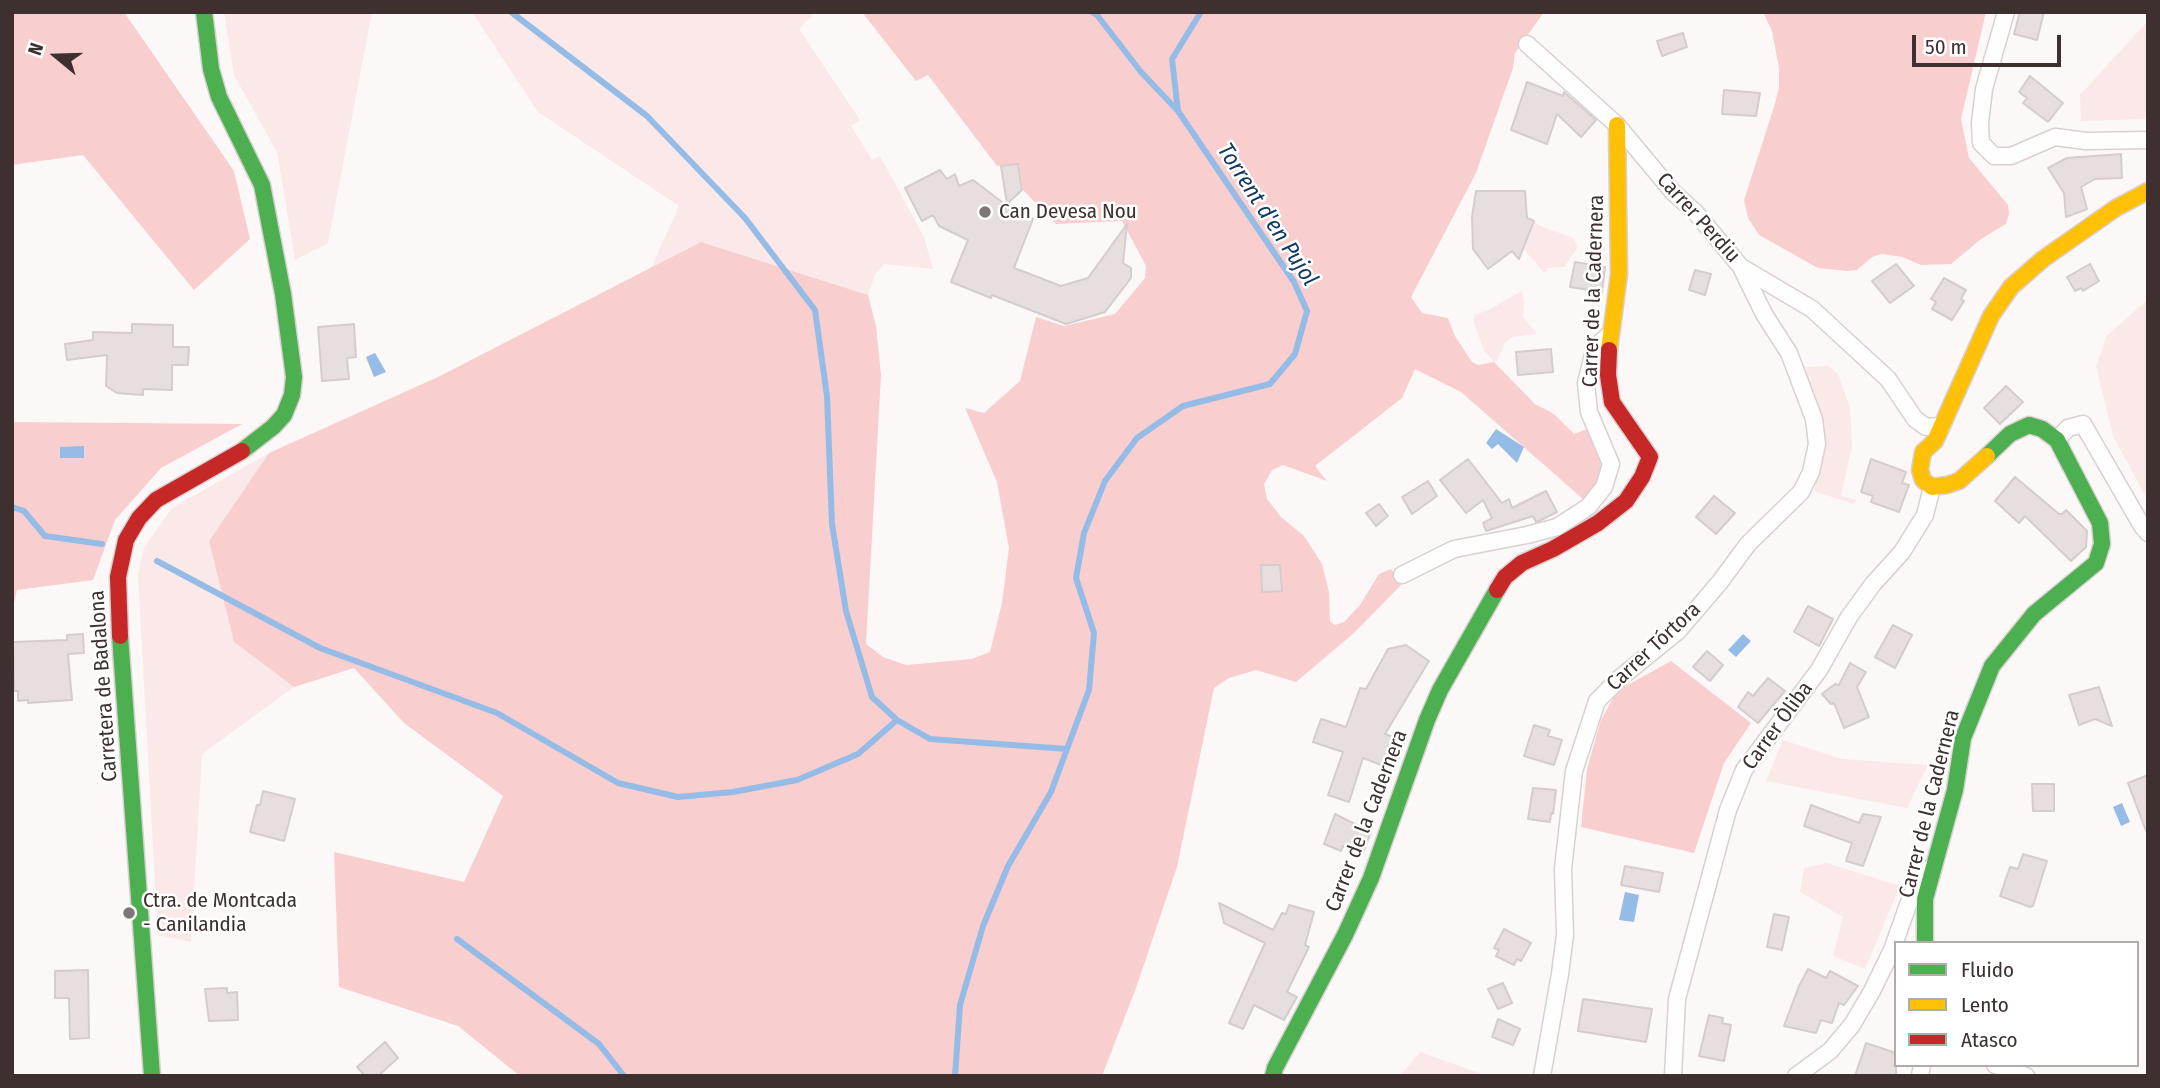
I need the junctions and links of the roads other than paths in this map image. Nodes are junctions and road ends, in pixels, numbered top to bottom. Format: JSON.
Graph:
{"nodes":[{"id":1,"x":204,"y":12,"type":"edge"},
{"id":2,"x":2006,"y":12,"type":"edge"},
{"id":3,"x":1527,"y":44,"type":"dead end"},
{"id":4,"x":1616,"y":125,"type":"junction"},
{"id":5,"x":2148,"y":139,"type":"edge"},
{"id":6,"x":2148,"y":191,"type":"edge"},
{"id":7,"x":1741,"y":267,"type":"junction"},
{"id":8,"x":1609,"y":335,"type":"junction"},
{"id":9,"x":1942,"y":426,"type":"junction"},
{"id":10,"x":2057,"y":440,"type":"junction"},
{"id":11,"x":1932,"y":487,"type":"junction"},
{"id":12,"x":2148,"y":533,"type":"edge"},
{"id":13,"x":1402,"y":575,"type":"dead end"},
{"id":14,"x":1935,"y":858,"type":"junction"},
{"id":15,"x":1895,"y":941,"type":"edge"},
{"id":16,"x":1925,"y":941,"type":"edge"},
{"id":17,"x":1894,"y":944,"type":"edge"},
{"id":18,"x":2001,"y":1067,"type":"edge"},
{"id":19,"x":152,"y":1076,"type":"edge"},
{"id":20,"x":1273,"y":1076,"type":"edge"},
{"id":21,"x":1542,"y":1076,"type":"edge"},
{"id":22,"x":1673,"y":1076,"type":"edge"},
{"id":23,"x":1796,"y":1076,"type":"edge"},
{"id":24,"x":2026,"y":1076,"type":"edge"}],
"edges":[{"from":1,"to":19,"type":"street","name":"Carretera de Badalona"},
{"from":2,"to":5,"type":"street"},
{"from":3,"to":4,"type":"street","name":"Carrer Perdiu"},
{"from":4,"to":7,"type":"street","name":"Carrer Perdiu"},
{"from":4,"to":8,"type":"street","name":"Carrer de la Cadernera"},
{"from":6,"to":9,"type":"street"},
{"from":7,"to":9,"type":"street","name":"Carrer Perdiu"},
{"from":7,"to":21,"type":"street","name":"Carrer Tórtora"},
{"from":8,"to":13,"type":"street"},
{"from":8,"to":20,"type":"street","name":"Carrer de la Cadernera"},
{"from":9,"to":11,"type":"street"},
{"from":10,"to":11,"type":"street"},
{"from":10,"to":12,"type":"street"},
{"from":10,"to":14,"type":"street","name":"Carrer de la Cadernera"},
{"from":11,"to":22,"type":"street","name":"Carrer Òliba"},
{"from":14,"to":15,"type":"street"},
{"from":14,"to":16,"type":"street","name":"Carrer de la Cadernera"},
{"from":17,"to":23,"type":"street"},
{"from":18,"to":24,"type":"street"}]}
